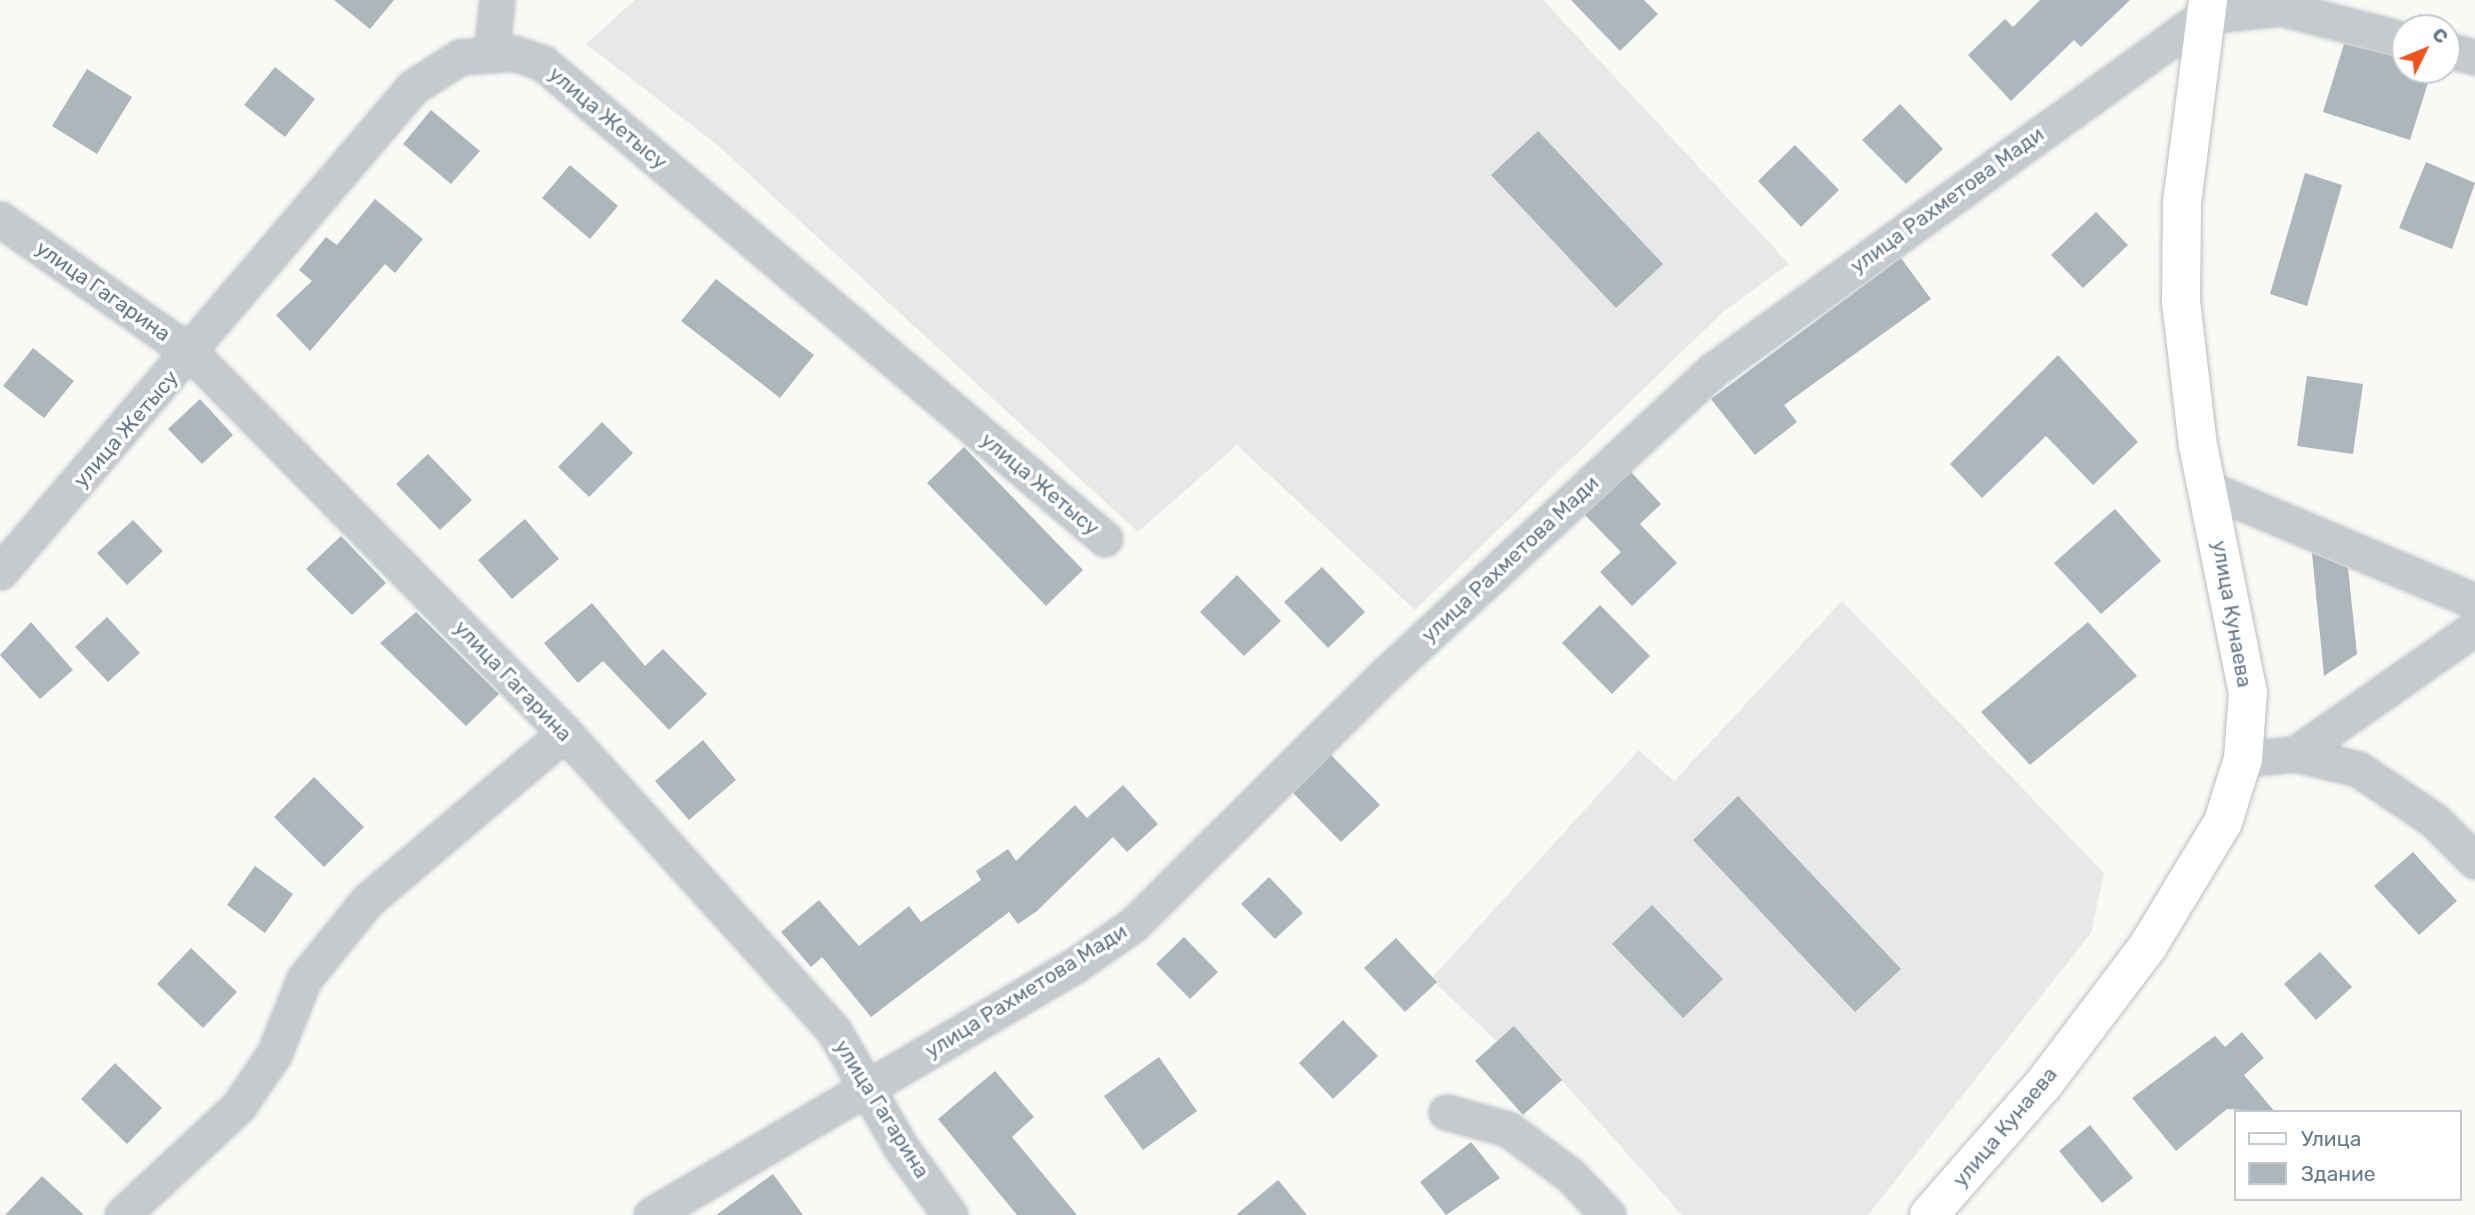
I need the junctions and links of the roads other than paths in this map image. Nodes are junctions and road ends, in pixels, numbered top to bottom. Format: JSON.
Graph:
{"nodes":[{"id":1,"x":497,"y":0,"type":"edge"},
{"id":2,"x":2206,"y":8,"type":"edge"},
{"id":3,"x":2391,"y":36,"type":"edge"},
{"id":4,"x":491,"y":55,"type":"junction"},
{"id":5,"x":0,"y":219,"type":"edge"},
{"id":6,"x":192,"y":354,"type":"junction"},
{"id":7,"x":2207,"y":488,"type":"junction"},
{"id":8,"x":1105,"y":539,"type":"dead end"},
{"id":9,"x":0,"y":572,"type":"edge"},
{"id":10,"x":2475,"y":601,"type":"edge"},
{"id":11,"x":2475,"y":628,"type":"edge"},
{"id":12,"x":565,"y":733,"type":"junction"},
{"id":13,"x":2295,"y":754,"type":"junction"},
{"id":14,"x":2243,"y":759,"type":"junction"},
{"id":15,"x":2475,"y":861,"type":"edge"},
{"id":16,"x":864,"y":1088,"type":"junction"},
{"id":17,"x":1446,"y":1112,"type":"dead end"},
{"id":18,"x":122,"y":1215,"type":"edge"},
{"id":19,"x":650,"y":1215,"type":"edge"},
{"id":20,"x":950,"y":1215,"type":"edge"},
{"id":21,"x":1608,"y":1215,"type":"edge"},
{"id":22,"x":1929,"y":1215,"type":"edge"}],
"edges":[{"from":1,"to":4,"type":"street"},
{"from":2,"to":3,"type":"street","name":"улица Рахметова Мади"},
{"from":2,"to":7,"type":"main road","name":"улица Кунаева"},
{"from":2,"to":16,"type":"street","name":"улица Рахметова Мади"},
{"from":4,"to":6,"type":"street","name":"улица Жетысу"},
{"from":4,"to":8,"type":"street","name":"улица Жетысу"},
{"from":5,"to":6,"type":"street","name":"улица Гагарина"},
{"from":6,"to":9,"type":"street","name":"улица Жетысу"},
{"from":6,"to":12,"type":"street","name":"улица Гагарина"},
{"from":7,"to":10,"type":"street"},
{"from":7,"to":14,"type":"main road","name":"улица Кунаева"},
{"from":11,"to":13,"type":"street"},
{"from":12,"to":16,"type":"street","name":"улица Гагарина"},
{"from":12,"to":18,"type":"street"},
{"from":13,"to":14,"type":"street"},
{"from":13,"to":15,"type":"street"},
{"from":14,"to":22,"type":"main road","name":"улица Кунаева"},
{"from":16,"to":19,"type":"street","name":"улица Рахметова Мади"},
{"from":16,"to":20,"type":"street","name":"улица Гагарина"},
{"from":17,"to":21,"type":"street"}]}
